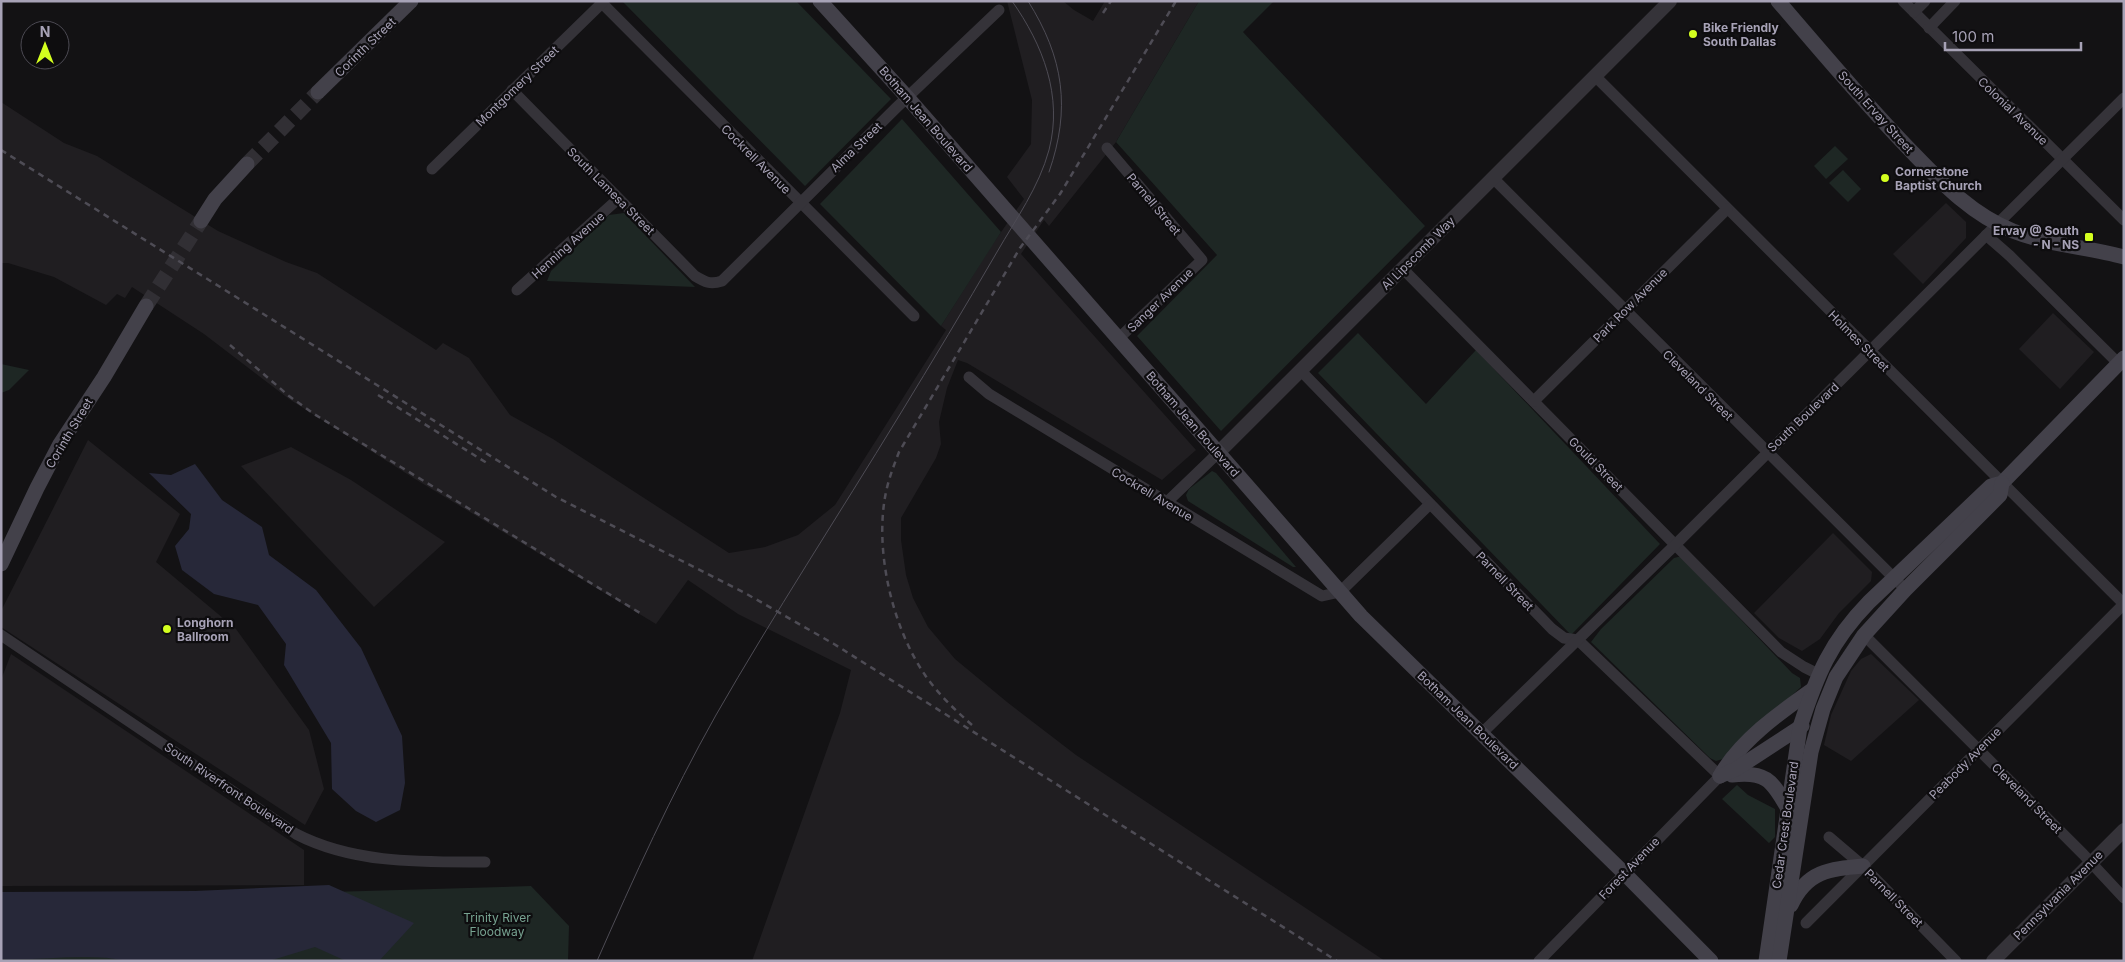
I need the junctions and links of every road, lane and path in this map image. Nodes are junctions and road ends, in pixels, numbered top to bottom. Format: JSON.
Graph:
{"nodes":[{"id":1,"x":411,"y":1,"type":"edge"},
{"id":2,"x":820,"y":1,"type":"edge"},
{"id":3,"x":1670,"y":1,"type":"edge"},
{"id":4,"x":1778,"y":1,"type":"edge"},
{"id":5,"x":1903,"y":1,"type":"edge"},
{"id":6,"x":1925,"y":1,"type":"edge"},
{"id":7,"x":1955,"y":1,"type":"edge"},
{"id":8,"x":601,"y":2,"type":"edge"},
{"id":9,"x":999,"y":10,"type":"dead end"},
{"id":10,"x":1914,"y":12,"type":"junction"},
{"id":11,"x":1929,"y":28,"type":"junction"},
{"id":12,"x":1596,"y":77,"type":"junction"},
{"id":13,"x":512,"y":90,"type":"junction"},
{"id":14,"x":318,"y":92,"type":"tunnel mouth"},
{"id":15,"x":907,"y":97,"type":"junction"},
{"id":16,"x":2124,"y":98,"type":"edge"},
{"id":17,"x":1107,"y":148,"type":"dead end"},
{"id":18,"x":2063,"y":159,"type":"junction"},
{"id":19,"x":247,"y":164,"type":"tunnel mouth"},
{"id":20,"x":432,"y":169,"type":"dead end"},
{"id":21,"x":1494,"y":178,"type":"junction"},
{"id":22,"x":618,"y":199,"type":"junction"},
{"id":23,"x":800,"y":203,"type":"junction"},
{"id":24,"x":1727,"y":209,"type":"junction"},
{"id":25,"x":2124,"y":220,"type":"edge"},
{"id":26,"x":201,"y":221,"type":"tunnel mouth"},
{"id":27,"x":1997,"y":224,"type":"junction"},
{"id":28,"x":1986,"y":235,"type":"junction"},
{"id":29,"x":2124,"y":258,"type":"edge"},
{"id":30,"x":1202,"y":260,"type":"joint"},
{"id":31,"x":1403,"y":268,"type":"junction"},
{"id":32,"x":714,"y":284,"type":"joint"},
{"id":33,"x":517,"y":290,"type":"dead end"},
{"id":34,"x":146,"y":306,"type":"tunnel mouth"},
{"id":35,"x":1625,"y":312,"type":"junction"},
{"id":36,"x":914,"y":316,"type":"dead end"},
{"id":37,"x":1118,"y":339,"type":"junction"},
{"id":38,"x":1870,"y":351,"type":"junction"},
{"id":39,"x":2121,"y":361,"type":"edge"},
{"id":40,"x":1300,"y":371,"type":"junction"},
{"id":41,"x":969,"y":377,"type":"dead end"},
{"id":42,"x":1534,"y":402,"type":"junction"},
{"id":43,"x":1766,"y":452,"type":"junction"},
{"id":44,"x":1218,"y":453,"type":"junction"},
{"id":45,"x":2002,"y":483,"type":"junction"},
{"id":46,"x":1166,"y":503,"type":"junction"},
{"id":47,"x":1430,"y":504,"type":"junction"},
{"id":48,"x":1676,"y":544,"type":"junction"},
{"id":49,"x":1,"y":564,"type":"edge"},
{"id":50,"x":1893,"y":578,"type":"junction"},
{"id":51,"x":1905,"y":590,"type":"junction"},
{"id":52,"x":1340,"y":592,"type":"junction"},
{"id":53,"x":2124,"y":604,"type":"edge"},
{"id":54,"x":1864,"y":635,"type":"junction"},
{"id":55,"x":2,"y":638,"type":"edge"},
{"id":56,"x":1578,"y":640,"type":"junction"},
{"id":57,"x":1818,"y":674,"type":"junction"},
{"id":58,"x":1812,"y":690,"type":"junction"},
{"id":59,"x":1820,"y":718,"type":"junction"},
{"id":60,"x":1800,"y":727,"type":"junction"},
{"id":61,"x":1761,"y":729,"type":"junction"},
{"id":62,"x":1482,"y":734,"type":"junction"},
{"id":63,"x":1979,"y":750,"type":"junction"},
{"id":64,"x":1811,"y":752,"type":"junction"},
{"id":65,"x":1720,"y":776,"type":"junction"},
{"id":66,"x":1787,"y":807,"type":"junction"},
{"id":67,"x":2124,"y":830,"type":"edge"},
{"id":68,"x":1829,"y":837,"type":"dead end"},
{"id":69,"x":485,"y":862,"type":"dead end"},
{"id":70,"x":2090,"y":863,"type":"junction"},
{"id":71,"x":1862,"y":866,"type":"junction"},
{"id":72,"x":1624,"y":873,"type":"junction"},
{"id":73,"x":2124,"y":898,"type":"edge"},
{"id":74,"x":1786,"y":916,"type":"junction"},
{"id":75,"x":1806,"y":923,"type":"dead end"},
{"id":76,"x":1776,"y":951,"type":"edge"},
{"id":77,"x":1539,"y":961,"type":"edge"},
{"id":78,"x":1711,"y":961,"type":"edge"},
{"id":79,"x":1766,"y":961,"type":"edge"},
{"id":80,"x":1956,"y":961,"type":"edge"},
{"id":81,"x":1993,"y":961,"type":"edge"}],
"edges":[{"from":1,"to":14,"type":"main road","name":"Corinth Street"},
{"from":2,"to":15,"type":"main road","name":"Botham Jean Boulevard"},
{"from":3,"to":12,"type":"street","name":"Al Lipscomb Way"},
{"from":4,"to":27,"type":"main road","name":"South Ervay Street"},
{"from":5,"to":10,"type":"street","name":"Colonial Avenue"},
{"from":6,"to":10,"type":"street"},
{"from":7,"to":11,"type":"street"},
{"from":8,"to":13,"type":"street","name":"Montgomery Street"},
{"from":8,"to":23,"type":"street","name":"Cockrell Avenue"},
{"from":9,"to":15,"type":"street","name":"Alma Street"},
{"from":10,"to":11,"type":"street","name":"Colonial Avenue"},
{"from":11,"to":18,"type":"street","name":"Colonial Avenue"},
{"from":12,"to":21,"type":"street","name":"Al Lipscomb Way"},
{"from":12,"to":24,"type":"street","name":"Holmes Street"},
{"from":13,"to":20,"type":"street","name":"Montgomery Street"},
{"from":13,"to":22,"type":"street","name":"South Lamesa Street"},
{"from":15,"to":23,"type":"street","name":"Alma Street"},
{"from":15,"to":37,"type":"main road","name":"Botham Jean Boulevard"},
{"from":16,"to":18,"type":"street","name":"South Boulevard"},
{"from":17,"to":30,"type":"street","name":"Parnell Street"},
{"from":18,"to":25,"type":"street","name":"Colonial Avenue"},
{"from":18,"to":27,"type":"street","name":"South Boulevard"},
{"from":19,"to":26,"type":"main road"},
{"from":21,"to":31,"type":"street","name":"Al Lipscomb Way"},
{"from":21,"to":35,"type":"street","name":"Cleveland Street"},
{"from":22,"to":32,"type":"street","name":"South Lamesa Street"},
{"from":22,"to":33,"type":"street","name":"Henning Avenue"},
{"from":23,"to":32,"type":"street","name":"Alma Street"},
{"from":23,"to":36,"type":"street","name":"Cockrell Avenue"},
{"from":24,"to":35,"type":"street","name":"Park Row Avenue"},
{"from":24,"to":38,"type":"street","name":"Holmes Street"},
{"from":27,"to":28,"type":"street","name":"South Boulevard"},
{"from":27,"to":29,"type":"main road","name":"South Ervay Street"},
{"from":28,"to":38,"type":"street","name":"South Boulevard"},
{"from":28,"to":39,"type":"street"},
{"from":30,"to":37,"type":"street","name":"Sanger Avenue"},
{"from":31,"to":40,"type":"street","name":"Al Lipscomb Way"},
{"from":31,"to":42,"type":"street","name":"Gould Street"},
{"from":34,"to":49,"type":"main road","name":"Corinth Street"},
{"from":35,"to":42,"type":"street","name":"Park Row Avenue"},
{"from":35,"to":43,"type":"street","name":"Cleveland Street"},
{"from":37,"to":44,"type":"main road","name":"Botham Jean Boulevard"},
{"from":38,"to":43,"type":"street","name":"South Boulevard"},
{"from":38,"to":45,"type":"street","name":"Holmes Street"},
{"from":39,"to":45,"type":"main road"},
{"from":40,"to":44,"type":"street","name":"Al Lipscomb Way"},
{"from":40,"to":47,"type":"street","name":"Parnell Street"},
{"from":41,"to":46,"type":"street","name":"Cockrell Avenue"},
{"from":42,"to":48,"type":"street","name":"Gould Street"},
{"from":43,"to":48,"type":"street","name":"South Boulevard"},
{"from":43,"to":50,"type":"street","name":"Cleveland Street"},
{"from":44,"to":46,"type":"street","name":"Al Lipscomb Way"},
{"from":44,"to":52,"type":"main road","name":"Botham Jean Boulevard"},
{"from":45,"to":50,"type":"main road","name":"Cedar Crest Boulevard"},
{"from":45,"to":51,"type":"main road","name":"Cedar Crest Boulevard"},
{"from":45,"to":53,"type":"street","name":"Holmes Street"},
{"from":46,"to":52,"type":"street","name":"Cockrell Avenue"},
{"from":47,"to":52,"type":"street"},
{"from":47,"to":56,"type":"street","name":"Parnell Street"},
{"from":48,"to":56,"type":"street","name":"South Boulevard"},
{"from":48,"to":57,"type":"street","name":"Gould Street"},
{"from":50,"to":51,"type":"street","name":"Cleveland Street"},
{"from":50,"to":57,"type":"main road","name":"Cedar Crest Boulevard"},
{"from":51,"to":54,"type":"main road","name":"Cedar Crest Boulevard"},
{"from":52,"to":62,"type":"main road","name":"Botham Jean Boulevard"},
{"from":53,"to":63,"type":"street","name":"Peabody Avenue"},
{"from":54,"to":59,"type":"main road","name":"Cedar Crest Boulevard"},
{"from":54,"to":63,"type":"street","name":"Cleveland Street"},
{"from":55,"to":69,"type":"street","name":"South Riverfront Boulevard"},
{"from":56,"to":62,"type":"street","name":"South Boulevard"},
{"from":56,"to":65,"type":"street","name":"Parnell Street"},
{"from":57,"to":58,"type":"main road","name":"Cedar Crest Boulevard"},
{"from":58,"to":60,"type":"main road","name":"Cedar Crest Boulevard"},
{"from":58,"to":61,"type":"main road"},
{"from":59,"to":60,"type":"main road"},
{"from":59,"to":64,"type":"main road","name":"Cedar Crest Boulevard"},
{"from":60,"to":61,"type":"main road"},
{"from":60,"to":64,"type":"main road"},
{"from":60,"to":65,"type":"main road"},
{"from":60,"to":66,"type":"main road","name":"Cedar Crest Boulevard"},
{"from":61,"to":65,"type":"main road"},
{"from":62,"to":72,"type":"main road","name":"Botham Jean Boulevard"},
{"from":63,"to":70,"type":"street","name":"Cleveland Street"},
{"from":63,"to":71,"type":"street","name":"Peabody Avenue"},
{"from":64,"to":74,"type":"main road","name":"Cedar Crest Boulevard"},
{"from":65,"to":66,"type":"main road"},
{"from":65,"to":72,"type":"street","name":"Forest Avenue"},
{"from":66,"to":76,"type":"main road","name":"Cedar Crest Boulevard"},
{"from":67,"to":70,"type":"street","name":"Pennsylvania Avenue"},
{"from":68,"to":71,"type":"street","name":"Parnell Street"},
{"from":70,"to":73,"type":"street","name":"Cleveland Street"},
{"from":70,"to":81,"type":"street","name":"Pennsylvania Avenue"},
{"from":71,"to":74,"type":"main road"},
{"from":71,"to":75,"type":"street","name":"Peabody Avenue"},
{"from":71,"to":80,"type":"street","name":"Parnell Street"},
{"from":72,"to":77,"type":"street","name":"Forest Avenue"},
{"from":72,"to":78,"type":"main road"},
{"from":74,"to":76,"type":"main road","name":"Cedar Crest Boulevard"},
{"from":76,"to":79,"type":"main road","name":"Cedar Crest Boulevard"}]}
